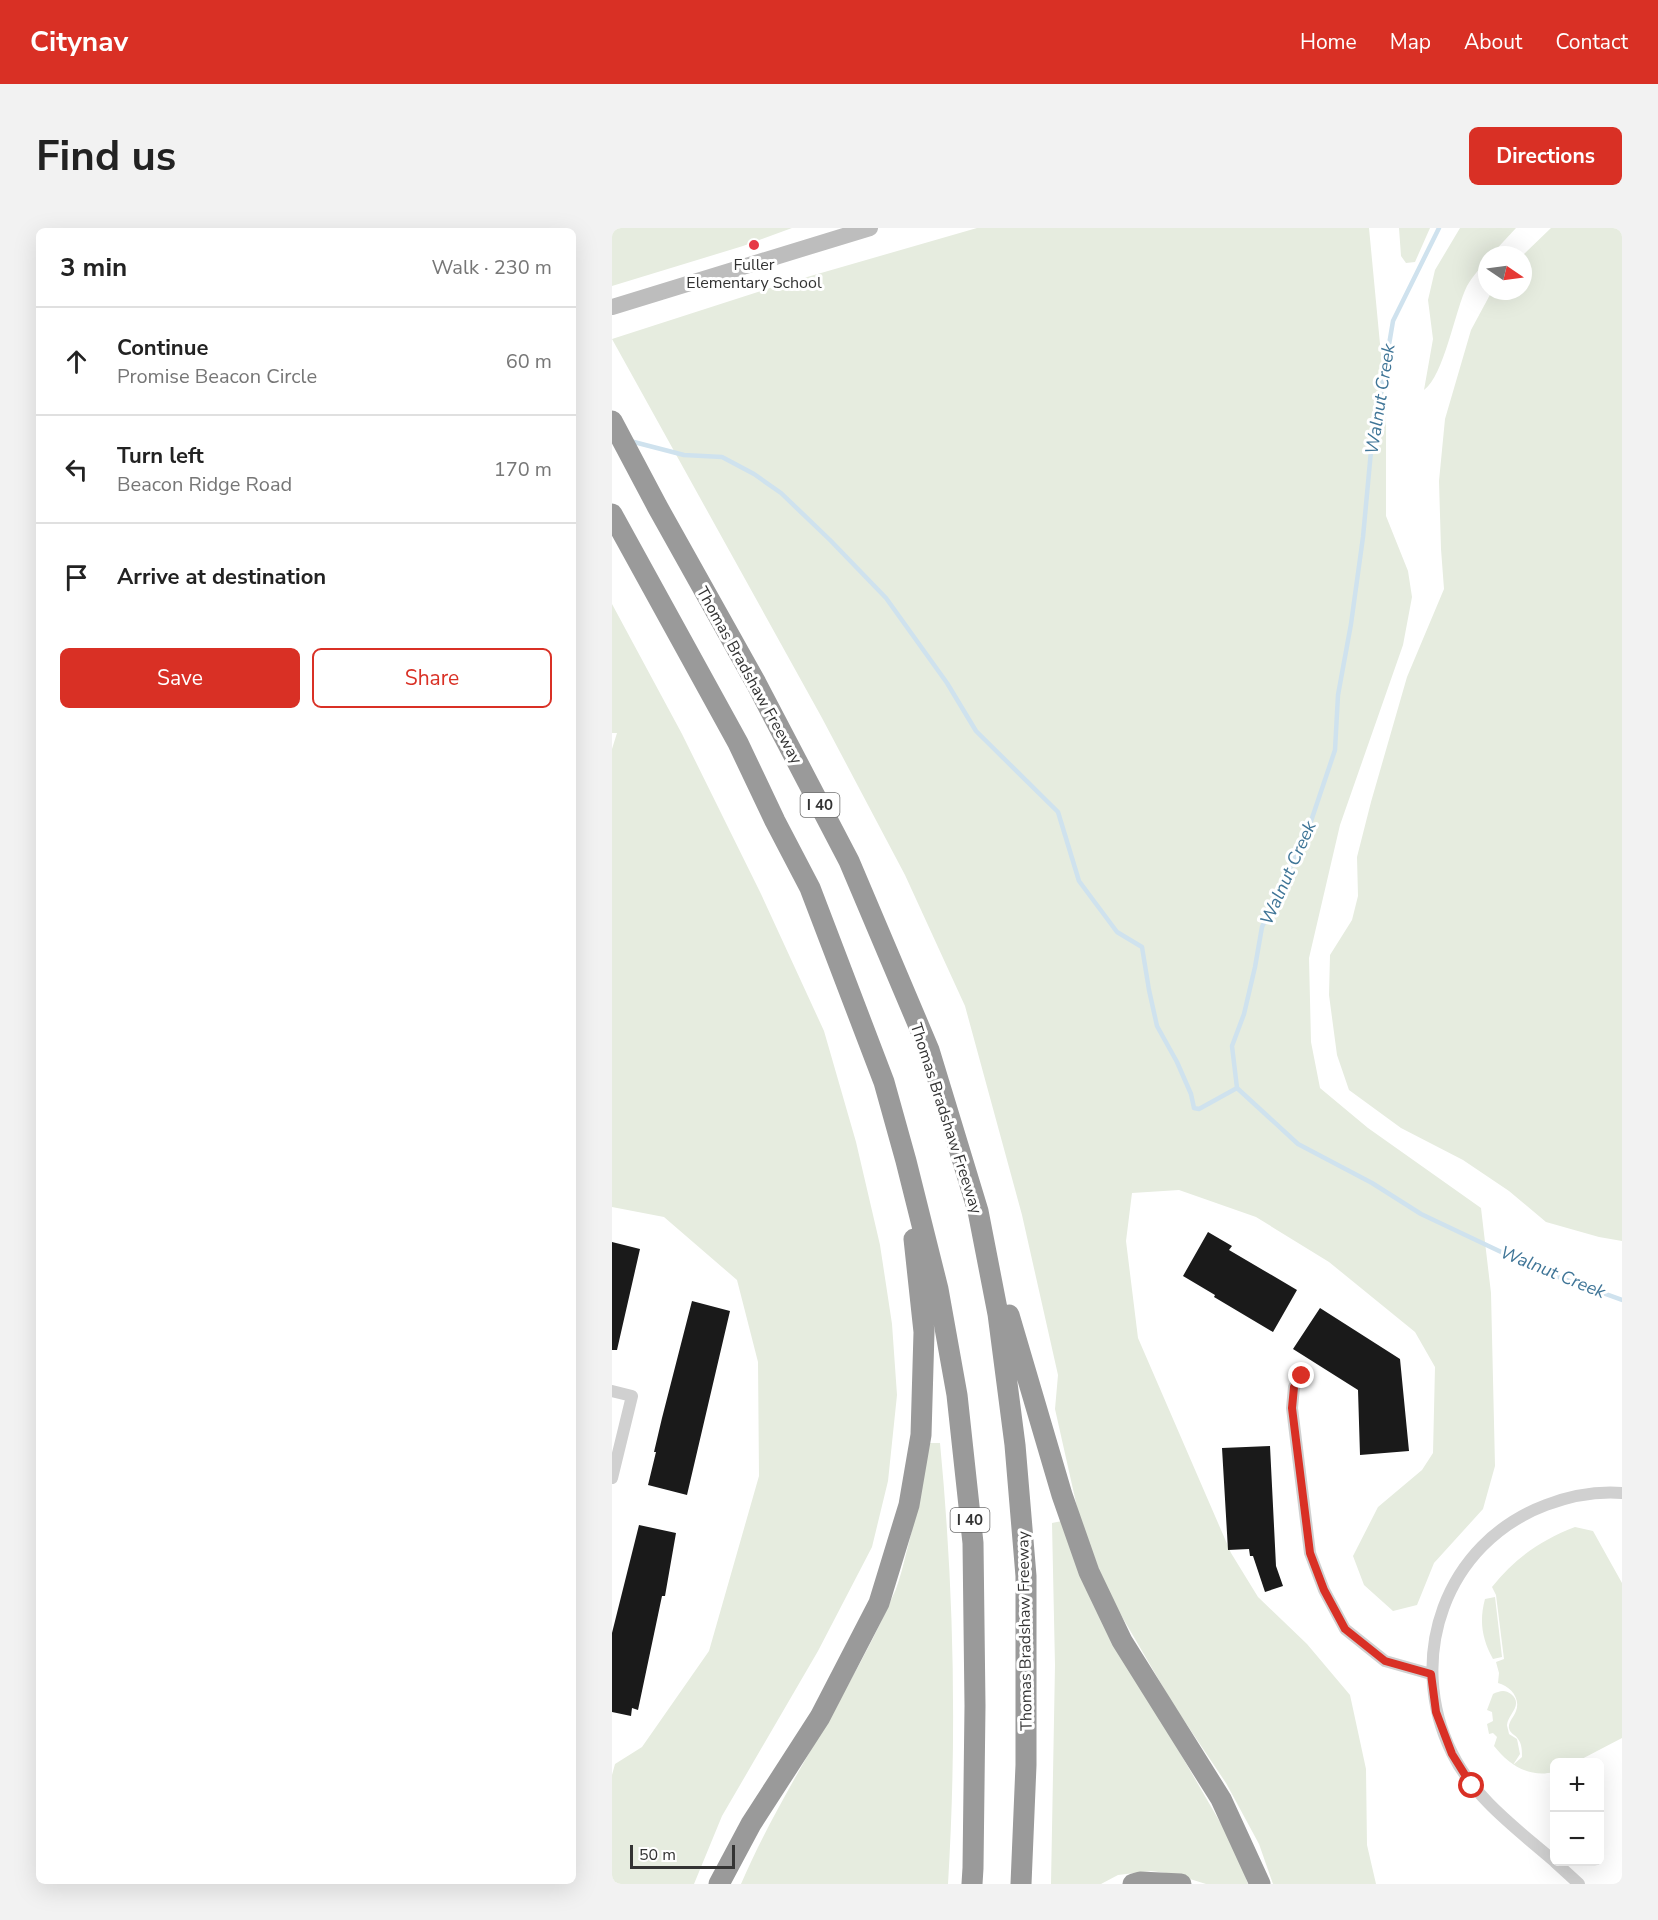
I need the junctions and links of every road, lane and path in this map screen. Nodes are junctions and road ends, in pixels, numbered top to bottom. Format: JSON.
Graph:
{"nodes":[{"id":1,"x":870,"y":228,"type":"edge"},
{"id":2,"x":612,"y":307,"type":"edge"},
{"id":3,"x":612,"y":421,"type":"edge"},
{"id":4,"x":612,"y":514,"type":"edge"},
{"id":5,"x":906,"y":1161,"type":"junction"},
{"id":6,"x":978,"y":1211,"type":"junction"},
{"id":7,"x":1302,"y":1376,"type":"dead end"},
{"id":8,"x":612,"y":1391,"type":"edge"},
{"id":9,"x":612,"y":1478,"type":"edge"},
{"id":10,"x":1622,"y":1493,"type":"edge"},
{"id":11,"x":1431,"y":1674,"type":"junction"},
{"id":12,"x":1550,"y":1858,"type":"edge"},
{"id":13,"x":1559,"y":1866,"type":"edge"},
{"id":14,"x":718,"y":1884,"type":"edge"},
{"id":15,"x":972,"y":1884,"type":"edge"},
{"id":16,"x":1021,"y":1884,"type":"edge"},
{"id":17,"x":1133,"y":1884,"type":"edge"},
{"id":18,"x":1181,"y":1884,"type":"edge"},
{"id":19,"x":1260,"y":1884,"type":"edge"},
{"id":20,"x":1579,"y":1884,"type":"edge"}],
"edges":[{"from":1,"to":2,"type":"street"},
{"from":3,"to":6,"type":"highway","name":"Thomas Bradshaw Freeway","number":"I 40"},
{"from":4,"to":5,"type":"highway","number":"I 40"},
{"from":5,"to":14,"type":"highway"},
{"from":5,"to":15,"type":"highway","number":"I 40"},
{"from":6,"to":16,"type":"highway","name":"Thomas Bradshaw Freeway","number":"I 40"},
{"from":6,"to":19,"type":"highway"},
{"from":7,"to":11,"type":"street"},
{"from":8,"to":9,"type":"street"},
{"from":10,"to":11,"type":"street"},
{"from":11,"to":12,"type":"street"},
{"from":13,"to":20,"type":"street"},
{"from":17,"to":18,"type":"highway"}]}
